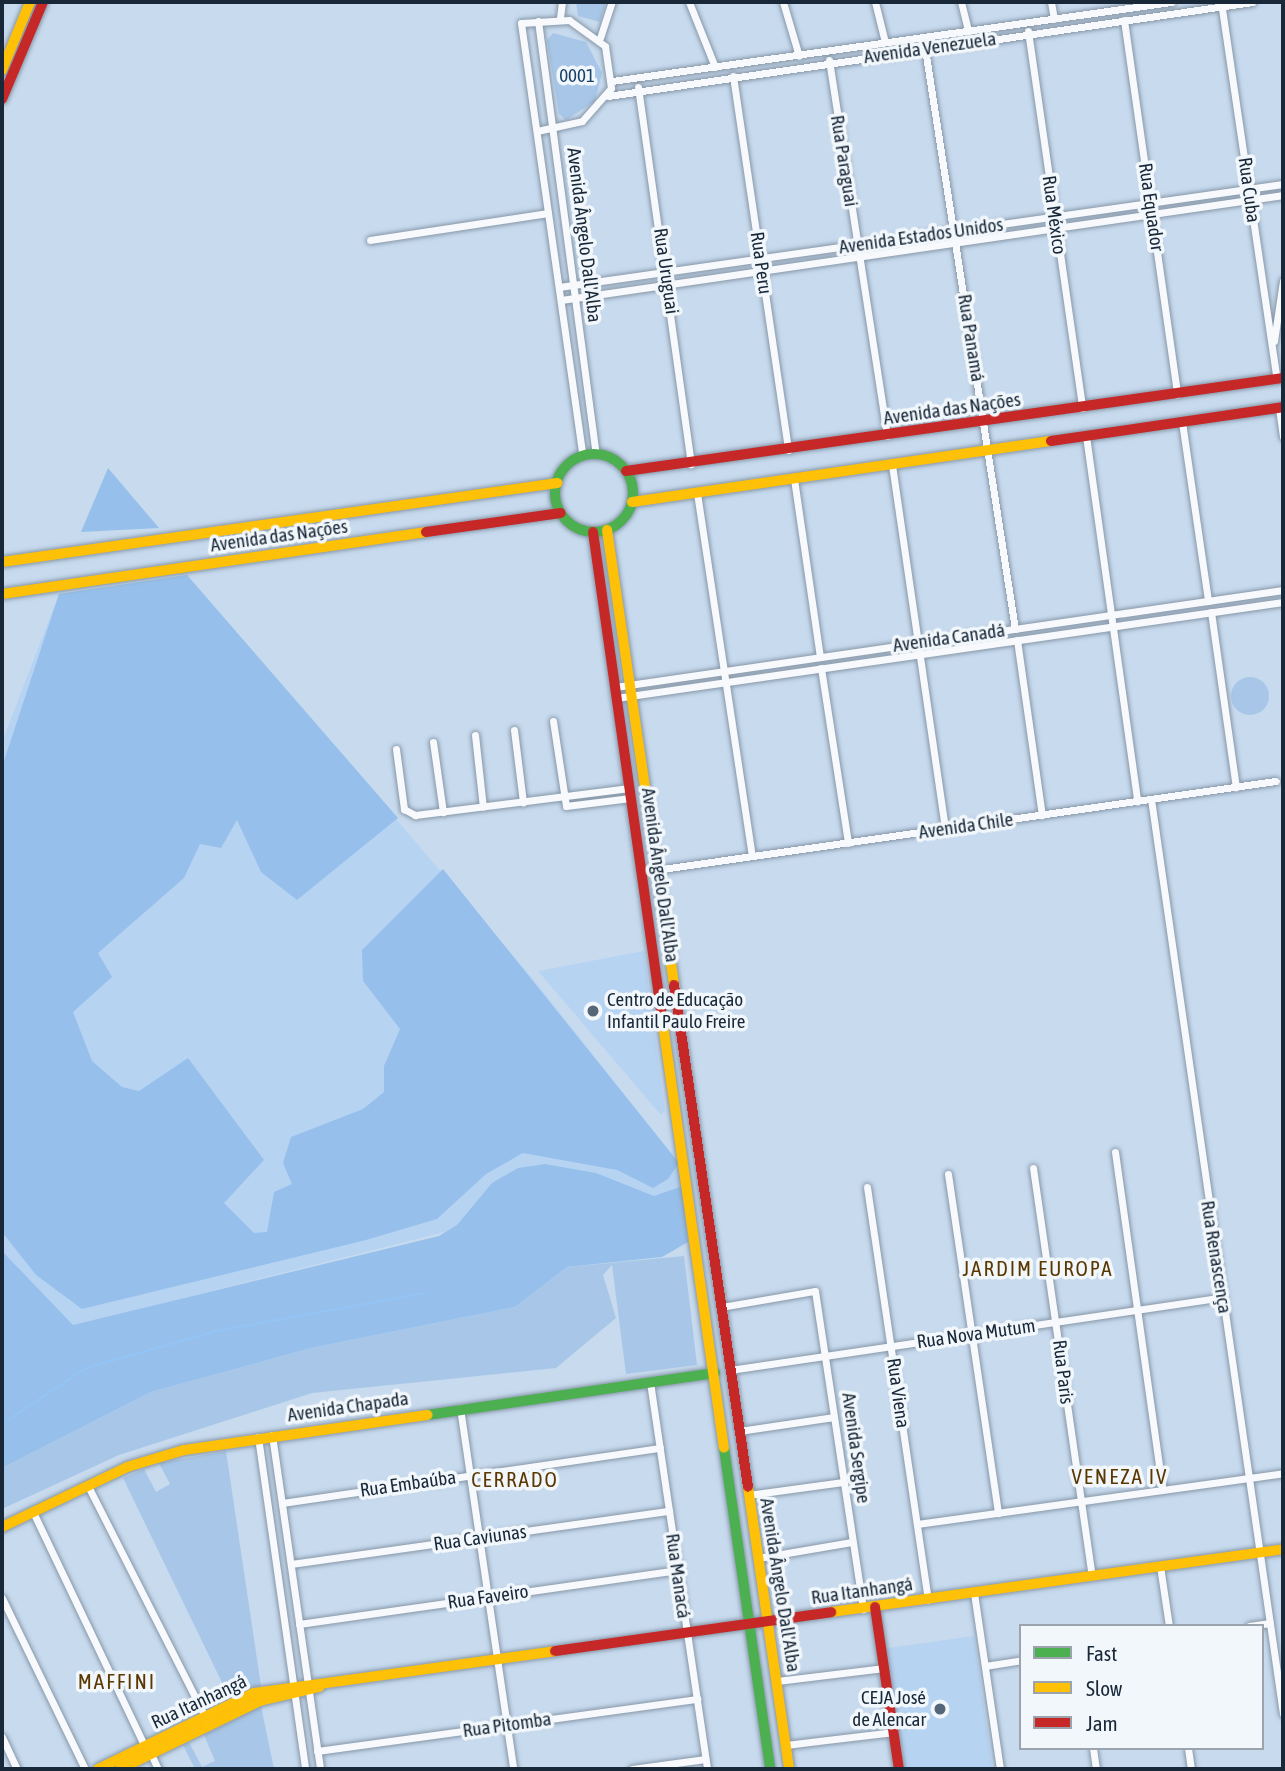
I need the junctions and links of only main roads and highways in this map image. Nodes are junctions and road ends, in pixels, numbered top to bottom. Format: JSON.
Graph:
{"nodes":[{"id":1,"x":30,"y":2,"type":"edge"},
{"id":2,"x":43,"y":2,"type":"edge"},
{"id":3,"x":2,"y":71,"type":"edge"},
{"id":4,"x":2,"y":99,"type":"edge"},
{"id":5,"x":1280,"y":379,"type":"edge"},
{"id":6,"x":1281,"y":407,"type":"edge"},
{"id":7,"x":626,"y":471,"type":"junction"},
{"id":8,"x":557,"y":483,"type":"junction"},
{"id":9,"x":632,"y":502,"type":"junction"},
{"id":10,"x":561,"y":513,"type":"junction"},
{"id":11,"x":607,"y":530,"type":"junction"},
{"id":12,"x":593,"y":532,"type":"junction"},
{"id":13,"x":2,"y":562,"type":"edge"},
{"id":14,"x":2,"y":594,"type":"edge"},
{"id":15,"x":730,"y":1370,"type":"junction"},
{"id":16,"x":715,"y":1373,"type":"junction"},
{"id":17,"x":2,"y":1527,"type":"edge"},
{"id":18,"x":1283,"y":1549,"type":"edge"},
{"id":19,"x":875,"y":1608,"type":"junction"},
{"id":20,"x":767,"y":1621,"type":"junction"},
{"id":21,"x":750,"y":1625,"type":"junction"},
{"id":22,"x":148,"y":1750,"type":"junction"},
{"id":23,"x":98,"y":1769,"type":"edge"},
{"id":24,"x":120,"y":1769,"type":"edge"},
{"id":25,"x":770,"y":1769,"type":"edge"},
{"id":26,"x":789,"y":1769,"type":"edge"},
{"id":27,"x":899,"y":1769,"type":"edge"}],
"edges":[{"from":1,"to":3,"type":"main road"},
{"from":2,"to":4,"type":"main road"},
{"from":5,"to":7,"type":"main road","name":"Avenida das Nações"},
{"from":6,"to":9,"type":"main road"},
{"from":7,"to":8,"type":"main road"},
{"from":7,"to":9,"type":"main road"},
{"from":8,"to":10,"type":"main road"},
{"from":8,"to":13,"type":"main road","name":"Avenida das Nações"},
{"from":9,"to":11,"type":"main road"},
{"from":10,"to":12,"type":"main road"},
{"from":10,"to":14,"type":"main road","name":"Avenida das Nações"},
{"from":11,"to":12,"type":"main road"},
{"from":11,"to":15,"type":"main road","name":"Avenida Ângelo Dall'Alba"},
{"from":12,"to":16,"type":"main road","name":"Avenida Ângelo Dall'Alba"},
{"from":15,"to":16,"type":"main road","name":"Avenida Chapada"},
{"from":15,"to":20,"type":"main road","name":"Avenida Ângelo Dall'Alba"},
{"from":16,"to":17,"type":"main road","name":"Avenida Chapada"},
{"from":16,"to":21,"type":"main road","name":"Avenida Ângelo Dall'Alba"},
{"from":18,"to":19,"type":"main road","name":"Rua Itanhangá"},
{"from":19,"to":20,"type":"main road","name":"Rua Itanhangá"},
{"from":19,"to":27,"type":"main road"},
{"from":20,"to":21,"type":"main road","name":"Rua Itanhangá"},
{"from":20,"to":26,"type":"main road","name":"Avenida Ângelo Dall'Alba"},
{"from":21,"to":22,"type":"main road","name":"Rua Itanhangá"},
{"from":21,"to":25,"type":"main road","name":"Avenida Ângelo Dall'Alba"},
{"from":22,"to":23,"type":"main road","name":"Rua Itanhangá"},
{"from":22,"to":24,"type":"main road","name":"Rua Itanhangá"}]}
